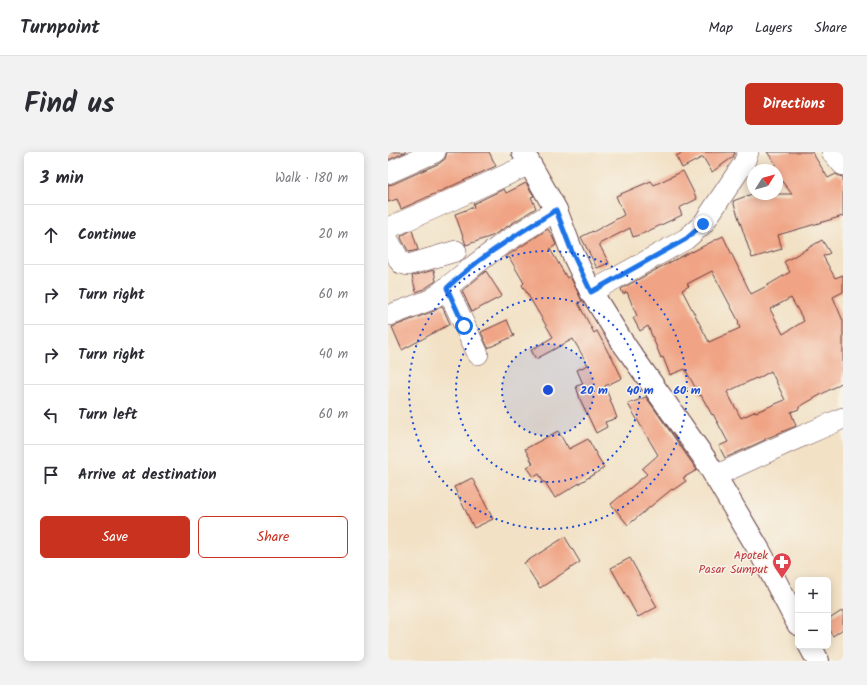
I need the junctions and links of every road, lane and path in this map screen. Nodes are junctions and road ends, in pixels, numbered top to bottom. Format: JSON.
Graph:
{"nodes":[{"id":1,"x":435,"y":152,"type":"edge"},
{"id":2,"x":748,"y":152,"type":"edge"},
{"id":3,"x":832,"y":152,"type":"edge"},
{"id":4,"x":527,"y":158,"type":"edge"},
{"id":5,"x":843,"y":165,"type":"edge"},
{"id":6,"x":388,"y":173,"type":"edge"},
{"id":7,"x":556,"y":210,"type":"junction"},
{"id":8,"x":388,"y":228,"type":"edge"},
{"id":9,"x":388,"y":240,"type":"edge"},
{"id":10,"x":456,"y":251,"type":"dead end"},
{"id":11,"x":447,"y":288,"type":"junction"},
{"id":12,"x":591,"y":292,"type":"junction"},
{"id":13,"x":390,"y":315,"type":"dead end"},
{"id":14,"x":478,"y":354,"type":"dead end"},
{"id":15,"x":843,"y":418,"type":"edge"},
{"id":16,"x":715,"y":476,"type":"junction"},
{"id":17,"x":795,"y":618,"type":"edge"},
{"id":18,"x":812,"y":649,"type":"edge"},
{"id":19,"x":818,"y":661,"type":"edge"}],
"edges":[{"from":1,"to":6,"type":"street"},
{"from":2,"to":12,"type":"street"},
{"from":3,"to":5,"type":"street"},
{"from":4,"to":7,"type":"main road"},
{"from":4,"to":8,"type":"street"},
{"from":7,"to":11,"type":"street"},
{"from":7,"to":12,"type":"main road"},
{"from":9,"to":10,"type":"street"},
{"from":11,"to":13,"type":"street"},
{"from":11,"to":14,"type":"street"},
{"from":12,"to":16,"type":"main road"},
{"from":15,"to":16,"type":"street"},
{"from":16,"to":17,"type":"main road"},
{"from":18,"to":19,"type":"main road"}]}
